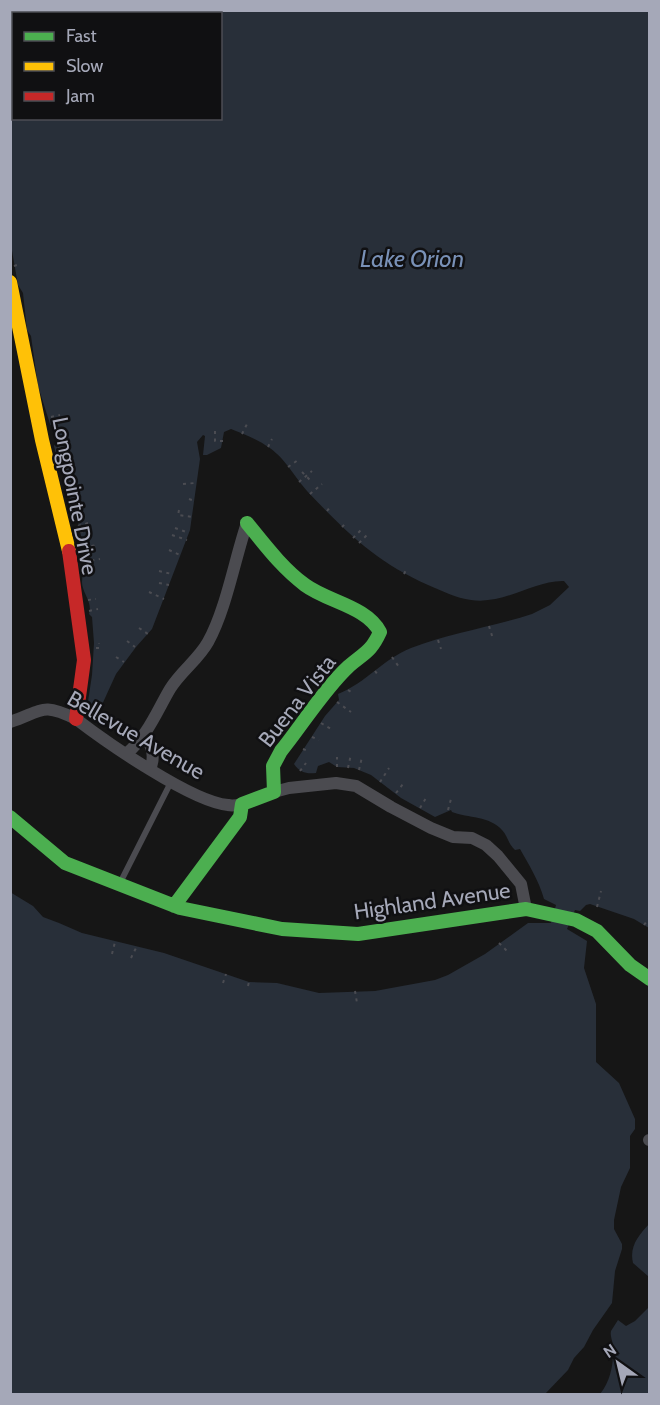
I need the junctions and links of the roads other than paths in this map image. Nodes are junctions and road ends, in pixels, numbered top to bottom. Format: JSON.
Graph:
{"nodes":[{"id":1,"x":10,"y":282,"type":"edge"},
{"id":2,"x":247,"y":523,"type":"joint"},
{"id":3,"x":76,"y":719,"type":"junction"},
{"id":4,"x":10,"y":722,"type":"edge"},
{"id":5,"x":145,"y":733,"type":"junction"},
{"id":6,"x":126,"y":754,"type":"junction"},
{"id":7,"x":150,"y":769,"type":"junction"},
{"id":8,"x":171,"y":782,"type":"junction"},
{"id":9,"x":274,"y":792,"type":"junction"},
{"id":10,"x":242,"y":804,"type":"junction"},
{"id":11,"x":10,"y":817,"type":"edge"},
{"id":12,"x":120,"y":884,"type":"junction"},
{"id":13,"x":174,"y":906,"type":"junction"},
{"id":14,"x":533,"y":910,"type":"junction"},
{"id":15,"x":650,"y":979,"type":"edge"}],
"edges":[{"from":1,"to":3,"type":"street","name":"Longpointe Drive"},
{"from":2,"to":5,"type":"street"},
{"from":2,"to":9,"type":"street","name":"Buena Vista"},
{"from":3,"to":4,"type":"street","name":"Bellevue Avenue"},
{"from":3,"to":6,"type":"street","name":"Bellevue Avenue"},
{"from":5,"to":6,"type":"street"},
{"from":5,"to":7,"type":"street"},
{"from":6,"to":7,"type":"street","name":"Bellevue Avenue"},
{"from":7,"to":8,"type":"street","name":"Bellevue Avenue"},
{"from":8,"to":10,"type":"street","name":"Bellevue Avenue"},
{"from":8,"to":12,"type":"lane"},
{"from":9,"to":10,"type":"street"},
{"from":9,"to":14,"type":"street"},
{"from":10,"to":13,"type":"street"},
{"from":11,"to":12,"type":"street","name":"Highland Avenue"},
{"from":12,"to":13,"type":"street","name":"Highland Avenue"},
{"from":13,"to":14,"type":"street","name":"Highland Avenue"},
{"from":14,"to":15,"type":"street"}]}
